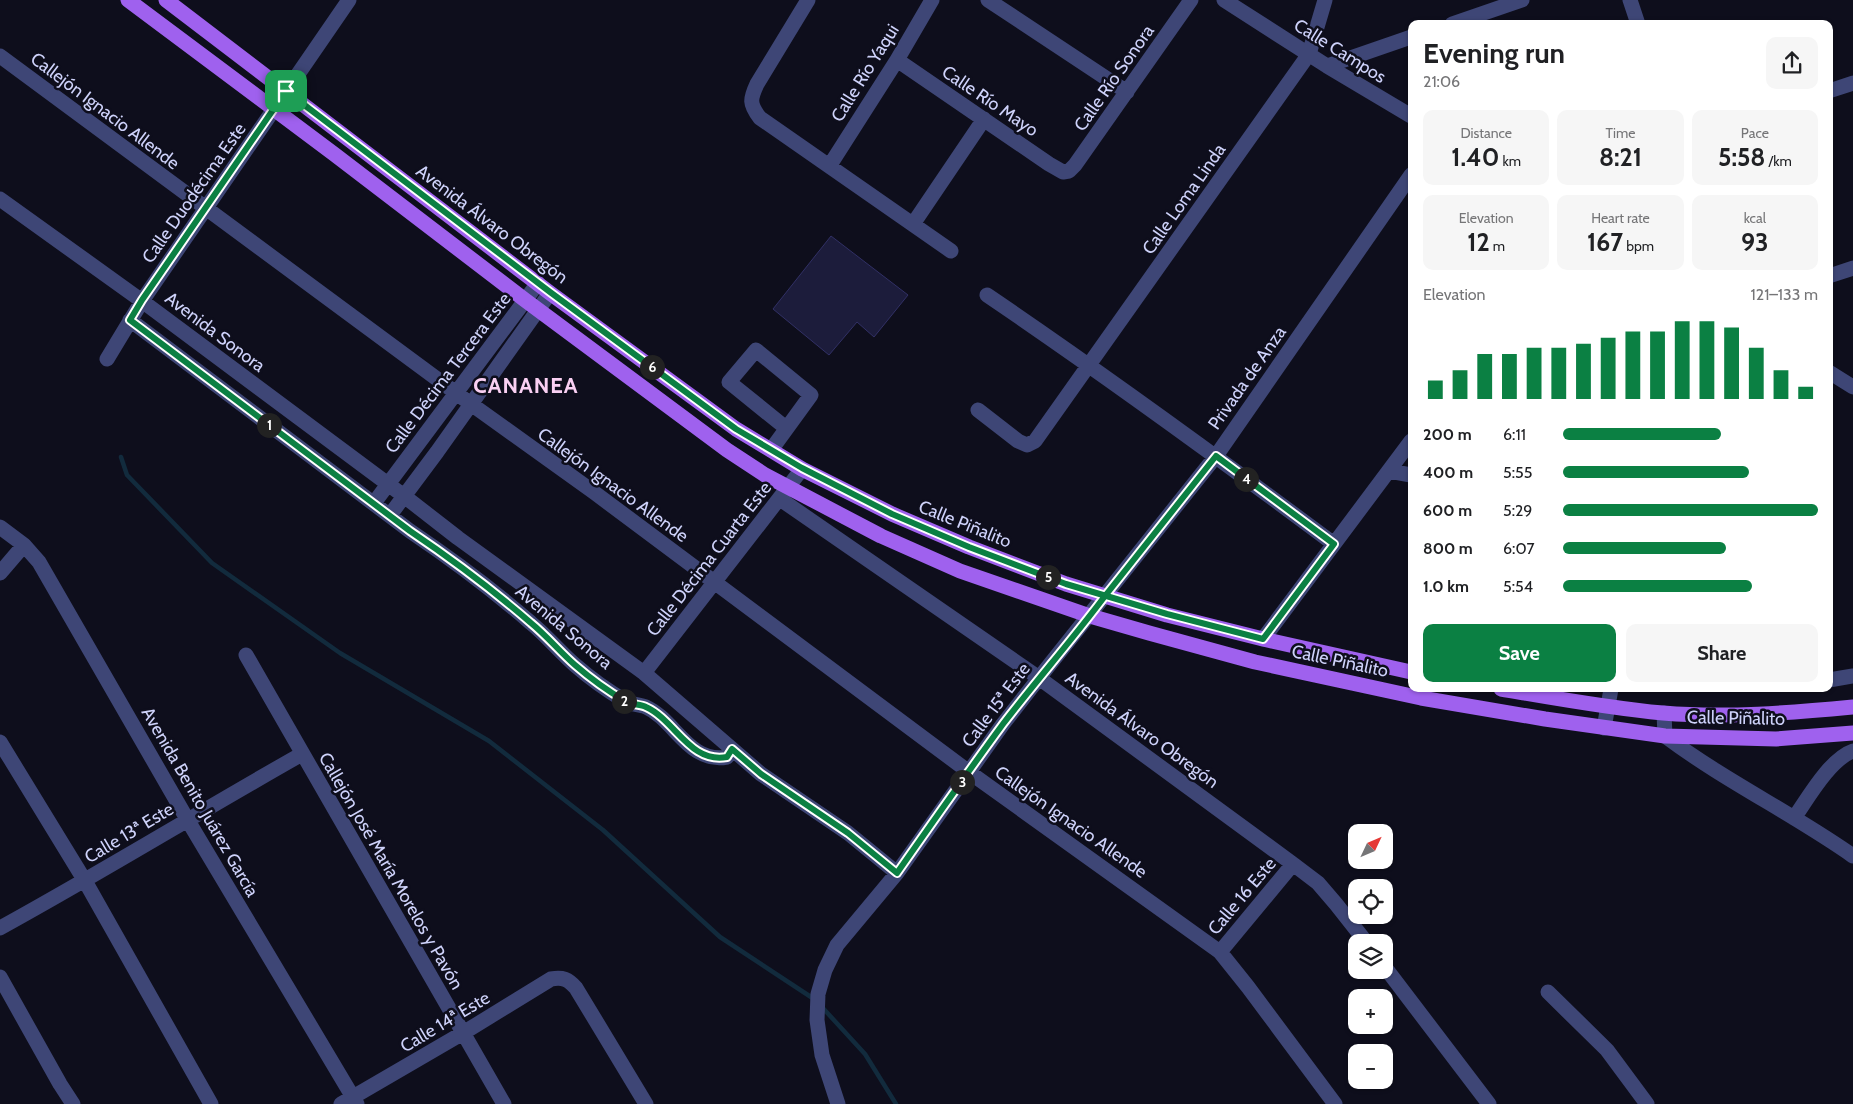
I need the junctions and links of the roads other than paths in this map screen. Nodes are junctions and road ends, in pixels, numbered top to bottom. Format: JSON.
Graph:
{"nodes":[{"id":1,"x":128,"y":0,"type":"edge"},
{"id":2,"x":166,"y":0,"type":"edge"},
{"id":3,"x":349,"y":0,"type":"edge"},
{"id":4,"x":808,"y":0,"type":"edge"},
{"id":5,"x":932,"y":0,"type":"edge"},
{"id":6,"x":988,"y":0,"type":"edge"},
{"id":7,"x":1191,"y":0,"type":"edge"},
{"id":8,"x":1224,"y":0,"type":"edge"},
{"id":9,"x":1325,"y":0,"type":"edge"},
{"id":10,"x":1522,"y":0,"type":"edge"},
{"id":11,"x":1630,"y":0,"type":"edge"},
{"id":12,"x":1464,"y":20,"type":"edge"},
{"id":13,"x":1637,"y":20,"type":"edge"},
{"id":14,"x":1408,"y":38,"type":"edge"},
{"id":15,"x":1310,"y":54,"type":"junction"},
{"id":16,"x":0,"y":56,"type":"edge"},
{"id":17,"x":897,"y":60,"type":"junction"},
{"id":18,"x":1327,"y":66,"type":"junction"},
{"id":19,"x":1853,"y":83,"type":"edge"},
{"id":20,"x":1833,"y":90,"type":"edge"},
{"id":21,"x":286,"y":91,"type":"junction"},
{"id":22,"x":1127,"y":92,"type":"junction"},
{"id":23,"x":274,"y":109,"type":"junction"},
{"id":24,"x":1408,"y":114,"type":"edge"},
{"id":25,"x":984,"y":118,"type":"junction"},
{"id":26,"x":830,"y":165,"type":"junction"},
{"id":27,"x":1063,"y":172,"type":"joint"},
{"id":28,"x":1408,"y":178,"type":"edge"},
{"id":29,"x":0,"y":198,"type":"edge"},
{"id":30,"x":205,"y":209,"type":"junction"},
{"id":31,"x":913,"y":224,"type":"junction"},
{"id":32,"x":951,"y":251,"type":"dead end"},
{"id":33,"x":1853,"y":268,"type":"edge"},
{"id":34,"x":1833,"y":275,"type":"edge"},
{"id":35,"x":544,"y":288,"type":"junction"},
{"id":36,"x":987,"y":295,"type":"dead end"},
{"id":37,"x":142,"y":300,"type":"junction"},
{"id":38,"x":525,"y":300,"type":"junction"},
{"id":39,"x":538,"y":310,"type":"junction"},
{"id":40,"x":130,"y":320,"type":"junction"},
{"id":41,"x":107,"y":359,"type":"dead end"},
{"id":42,"x":1089,"y":365,"type":"junction"},
{"id":43,"x":1833,"y":374,"type":"edge"},
{"id":44,"x":1853,"y":387,"type":"edge"},
{"id":45,"x":456,"y":393,"type":"junction"},
{"id":46,"x":471,"y":404,"type":"junction"},
{"id":47,"x":978,"y":410,"type":"dead end"},
{"id":48,"x":786,"y":428,"type":"junction"},
{"id":49,"x":1408,"y":444,"type":"edge"},
{"id":50,"x":771,"y":450,"type":"junction"},
{"id":51,"x":1216,"y":456,"type":"junction"},
{"id":52,"x":802,"y":468,"type":"junction"},
{"id":53,"x":1389,"y":471,"type":"junction"},
{"id":54,"x":1408,"y":474,"type":"edge"},
{"id":55,"x":388,"y":485,"type":"junction"},
{"id":56,"x":784,"y":493,"type":"junction"},
{"id":57,"x":404,"y":496,"type":"junction"},
{"id":58,"x":374,"y":503,"type":"junction"},
{"id":59,"x":390,"y":516,"type":"junction"},
{"id":60,"x":0,"y":527,"type":"edge"},
{"id":61,"x":1334,"y":544,"type":"junction"},
{"id":62,"x":24,"y":545,"type":"junction"},
{"id":63,"x":0,"y":572,"type":"edge"},
{"id":64,"x":714,"y":583,"type":"junction"},
{"id":65,"x":1105,"y":596,"type":"junction"},
{"id":66,"x":1090,"y":616,"type":"junction"},
{"id":67,"x":1263,"y":639,"type":"junction"},
{"id":68,"x":246,"y":656,"type":"dead end"},
{"id":69,"x":1408,"y":671,"type":"edge"},
{"id":70,"x":644,"y":673,"type":"junction"},
{"id":71,"x":1853,"y":676,"type":"edge"},
{"id":72,"x":1039,"y":678,"type":"junction"},
{"id":73,"x":1833,"y":679,"type":"edge"},
{"id":74,"x":1518,"y":692,"type":"edge"},
{"id":75,"x":1610,"y":692,"type":"edge"},
{"id":76,"x":1607,"y":707,"type":"junction"},
{"id":77,"x":1853,"y":707,"type":"edge"},
{"id":78,"x":1664,"y":713,"type":"junction"},
{"id":79,"x":1604,"y":728,"type":"junction"},
{"id":80,"x":1853,"y":733,"type":"edge"},
{"id":81,"x":1666,"y":736,"type":"junction"},
{"id":82,"x":0,"y":742,"type":"edge"},
{"id":83,"x":732,"y":749,"type":"junction"},
{"id":84,"x":1853,"y":751,"type":"edge"},
{"id":85,"x":302,"y":754,"type":"junction"},
{"id":86,"x":969,"y":772,"type":"junction"},
{"id":87,"x":1794,"y":818,"type":"junction"},
{"id":88,"x":188,"y":819,"type":"junction"},
{"id":89,"x":1853,"y":856,"type":"edge"},
{"id":90,"x":1293,"y":864,"type":"junction"},
{"id":91,"x":897,"y":873,"type":"junction"},
{"id":92,"x":85,"y":881,"type":"junction"},
{"id":93,"x":0,"y":928,"type":"edge"},
{"id":94,"x":1360,"y":934,"type":"edge"},
{"id":95,"x":1220,"y":952,"type":"junction"},
{"id":96,"x":0,"y":977,"type":"edge"},
{"id":97,"x":1393,"y":978,"type":"edge"},
{"id":98,"x":1548,"y":992,"type":"dead end"},
{"id":99,"x":463,"y":1033,"type":"junction"},
{"id":100,"x":350,"y":1102,"type":"edge"},
{"id":101,"x":73,"y":1104,"type":"edge"},
{"id":102,"x":211,"y":1104,"type":"edge"},
{"id":103,"x":504,"y":1104,"type":"edge"},
{"id":104,"x":646,"y":1104,"type":"edge"},
{"id":105,"x":838,"y":1104,"type":"edge"},
{"id":106,"x":1335,"y":1104,"type":"edge"},
{"id":107,"x":1489,"y":1104,"type":"edge"},
{"id":108,"x":1647,"y":1104,"type":"edge"}],
"edges":[{"from":1,"to":23,"type":"main road","name":"Avenida Álvaro Obregón"},
{"from":2,"to":21,"type":"main road","name":"Avenida Álvaro Obregón"},
{"from":3,"to":21,"type":"street","name":"Calle Duodécima Este"},
{"from":4,"to":26,"type":"street"},
{"from":5,"to":17,"type":"street","name":"Calle Río Yaqui"},
{"from":6,"to":22,"type":"street"},
{"from":7,"to":22,"type":"street","name":"Calle Río Sonora"},
{"from":8,"to":15,"type":"street","name":"Calle Campos"},
{"from":9,"to":15,"type":"street","name":"Calle Loma Linda"},
{"from":10,"to":12,"type":"street"},
{"from":11,"to":13,"type":"street"},
{"from":14,"to":18,"type":"street"},
{"from":15,"to":18,"type":"street","name":"Calle Campos"},
{"from":15,"to":42,"type":"street","name":"Calle Loma Linda"},
{"from":16,"to":30,"type":"street","name":"Callejón Ignacio Allende"},
{"from":17,"to":25,"type":"street","name":"Calle Río Mayo"},
{"from":17,"to":26,"type":"street","name":"Calle Río Yaqui"},
{"from":18,"to":24,"type":"street","name":"Calle Campos"},
{"from":19,"to":20,"type":"street"},
{"from":21,"to":23,"type":"street","name":"Calle Duodécima Este"},
{"from":21,"to":35,"type":"main road","name":"Avenida Álvaro Obregón"},
{"from":22,"to":27,"type":"street","name":"Calle Río Sonora"},
{"from":23,"to":30,"type":"street","name":"Calle Duodécima Este"},
{"from":23,"to":38,"type":"main road","name":"Avenida Álvaro Obregón"},
{"from":25,"to":27,"type":"street","name":"Calle Río Mayo"},
{"from":25,"to":31,"type":"street"},
{"from":26,"to":31,"type":"street"},
{"from":28,"to":51,"type":"street","name":"Privada de Anza"},
{"from":29,"to":37,"type":"street","name":"Avenida Sonora"},
{"from":30,"to":37,"type":"street","name":"Calle Duodécima Este"},
{"from":30,"to":45,"type":"street","name":"Callejón Ignacio Allende"},
{"from":31,"to":32,"type":"street"},
{"from":33,"to":34,"type":"street"},
{"from":35,"to":38,"type":"street","name":"Calle Décima Tercera Este"},
{"from":35,"to":39,"type":"street","name":"Calle Décima Tercera Este"},
{"from":35,"to":50,"type":"main road","name":"Avenida Álvaro Obregón"},
{"from":36,"to":42,"type":"street"},
{"from":37,"to":40,"type":"street","name":"Calle Duodécima Este"},
{"from":37,"to":55,"type":"street","name":"Avenida Sonora"},
{"from":38,"to":39,"type":"main road","name":"Avenida Álvaro Obregón"},
{"from":38,"to":45,"type":"street","name":"Calle Décima Tercera Este"},
{"from":39,"to":46,"type":"street","name":"Calle Décima Tercera Este"},
{"from":39,"to":56,"type":"main road","name":"Avenida Álvaro Obregón"},
{"from":40,"to":41,"type":"street","name":"Calle Duodécima Este"},
{"from":40,"to":58,"type":"street","name":"Avenida Sonora"},
{"from":42,"to":47,"type":"street","name":"Calle Loma Linda"},
{"from":42,"to":51,"type":"street"},
{"from":43,"to":44,"type":"street"},
{"from":45,"to":46,"type":"street","name":"Callejón Ignacio Allende"},
{"from":45,"to":55,"type":"street","name":"Calle Décima Tercera Este"},
{"from":46,"to":57,"type":"street","name":"Calle Décima Tercera Este"},
{"from":46,"to":64,"type":"street","name":"Callejón Ignacio Allende"},
{"from":48,"to":48,"type":"street"},
{"from":48,"to":50,"type":"street"},
{"from":49,"to":53,"type":"street"},
{"from":50,"to":52,"type":"main road","name":"Avenida Álvaro Obregón"},
{"from":51,"to":61,"type":"street"},
{"from":51,"to":65,"type":"street","name":"Privada de Anza"},
{"from":52,"to":56,"type":"street","name":"Calle Décima Cuarta Este"},
{"from":52,"to":65,"type":"main road","name":"Calle Piñalito"},
{"from":53,"to":54,"type":"street"},
{"from":53,"to":61,"type":"street"},
{"from":55,"to":57,"type":"street","name":"Avenida Sonora"},
{"from":55,"to":58,"type":"street"},
{"from":56,"to":64,"type":"street","name":"Calle Décima Cuarta Este"},
{"from":56,"to":66,"type":"main road","name":"Calle Piñalito"},
{"from":56,"to":72,"type":"street","name":"Avenida Álvaro Obregón"},
{"from":57,"to":59,"type":"street","name":"Calle Décima Tercera Este"},
{"from":57,"to":70,"type":"street","name":"Avenida Sonora"},
{"from":58,"to":59,"type":"street","name":"Avenida Sonora"},
{"from":59,"to":83,"type":"street","name":"Avenida Sonora"},
{"from":60,"to":62,"type":"street","name":"Avenida Benito Juárez García"},
{"from":61,"to":67,"type":"street"},
{"from":62,"to":63,"type":"street"},
{"from":62,"to":88,"type":"street","name":"Avenida Benito Juárez García"},
{"from":64,"to":70,"type":"street","name":"Calle Décima Cuarta Este"},
{"from":64,"to":86,"type":"street","name":"Callejón Ignacio Allende"},
{"from":65,"to":66,"type":"street","name":"Calle 15ª Este"},
{"from":65,"to":67,"type":"main road","name":"Calle Piñalito"},
{"from":66,"to":72,"type":"street","name":"Calle 15ª Este"},
{"from":66,"to":79,"type":"main road","name":"Calle Piñalito"},
{"from":67,"to":69,"type":"main road","name":"Calle Piñalito"},
{"from":68,"to":85,"type":"street","name":"Callejón José María Morelos y Pavón"},
{"from":70,"to":83,"type":"street"},
{"from":71,"to":73,"type":"street"},
{"from":72,"to":86,"type":"street","name":"Calle 15ª Este"},
{"from":72,"to":90,"type":"street","name":"Avenida Álvaro Obregón"},
{"from":74,"to":76,"type":"main road","name":"Calle Piñalito"},
{"from":75,"to":76,"type":"street"},
{"from":76,"to":78,"type":"main road","name":"Calle Piñalito"},
{"from":76,"to":79,"type":"street"},
{"from":77,"to":78,"type":"main road","name":"Calle Piñalito"},
{"from":78,"to":81,"type":"street"},
{"from":79,"to":81,"type":"main road","name":"Calle Piñalito"},
{"from":80,"to":81,"type":"main road","name":"Calle Piñalito"},
{"from":81,"to":87,"type":"street"},
{"from":82,"to":92,"type":"street"},
{"from":83,"to":91,"type":"street"},
{"from":84,"to":87,"type":"street"},
{"from":85,"to":88,"type":"street","name":"Calle 13ª Este"},
{"from":85,"to":99,"type":"street","name":"Callejón José María Morelos y Pavón"},
{"from":86,"to":91,"type":"street","name":"Calle 15ª Este"},
{"from":86,"to":95,"type":"street","name":"Callejón Ignacio Allende"},
{"from":87,"to":89,"type":"street"},
{"from":88,"to":92,"type":"street","name":"Calle 13ª Este"},
{"from":88,"to":100,"type":"street","name":"Avenida Benito Juárez García"},
{"from":90,"to":94,"type":"street","name":"Avenida Álvaro Obregón"},
{"from":90,"to":95,"type":"street","name":"Calle 16 Este"},
{"from":91,"to":105,"type":"street","name":"Calle 15ª Este"},
{"from":92,"to":93,"type":"street","name":"Calle 13ª Este"},
{"from":92,"to":102,"type":"street"},
{"from":95,"to":106,"type":"street","name":"Callejón Ignacio Allende"},
{"from":96,"to":101,"type":"street"},
{"from":97,"to":107,"type":"street"},
{"from":98,"to":108,"type":"street"},
{"from":99,"to":100,"type":"street","name":"Calle 14ª Este"},
{"from":99,"to":103,"type":"street","name":"Callejón José María Morelos y Pavón"},
{"from":99,"to":104,"type":"street","name":"Calle 14ª Este"}]}
